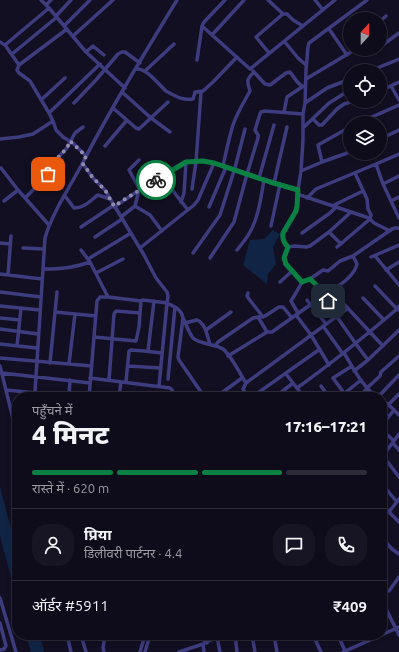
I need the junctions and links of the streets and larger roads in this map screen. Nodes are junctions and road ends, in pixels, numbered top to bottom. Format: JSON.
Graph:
{"nodes":[{"id":1,"x":41,"y":0,"type":"edge"},
{"id":2,"x":51,"y":0,"type":"edge"},
{"id":3,"x":71,"y":0,"type":"edge"},
{"id":4,"x":90,"y":0,"type":"edge"},
{"id":5,"x":113,"y":0,"type":"edge"},
{"id":6,"x":177,"y":0,"type":"edge"},
{"id":7,"x":225,"y":0,"type":"edge"},
{"id":8,"x":244,"y":0,"type":"edge"},
{"id":9,"x":268,"y":0,"type":"edge"},
{"id":10,"x":315,"y":0,"type":"edge"},
{"id":11,"x":335,"y":0,"type":"edge"},
{"id":12,"x":367,"y":0,"type":"edge"},
{"id":13,"x":47,"y":6,"type":"junction"},
{"id":14,"x":323,"y":10,"type":"junction"},
{"id":15,"x":283,"y":14,"type":"junction"},
{"id":16,"x":56,"y":17,"type":"junction"},
{"id":17,"x":202,"y":26,"type":"junction"},
{"id":18,"x":303,"y":26,"type":"junction"},
{"id":19,"x":65,"y":27,"type":"junction"},
{"id":20,"x":328,"y":29,"type":"junction"},
{"id":21,"x":399,"y":33,"type":"edge"},
{"id":22,"x":212,"y":35,"type":"junction"},
{"id":23,"x":73,"y":36,"type":"junction"},
{"id":24,"x":284,"y":41,"type":"junction"},
{"id":25,"x":0,"y":42,"type":"edge"},
{"id":26,"x":387,"y":42,"type":"edge"},
{"id":27,"x":174,"y":44,"type":"dead end"},
{"id":28,"x":5,"y":46,"type":"junction"},
{"id":29,"x":343,"y":50,"type":"edge"},
{"id":30,"x":86,"y":52,"type":"junction"},
{"id":31,"x":12,"y":54,"type":"junction"},
{"id":32,"x":269,"y":54,"type":"junction"},
{"id":33,"x":104,"y":55,"type":"dead end"},
{"id":34,"x":345,"y":56,"type":"edge"},
{"id":35,"x":237,"y":57,"type":"junction"},
{"id":36,"x":399,"y":59,"type":"edge"},
{"id":37,"x":197,"y":60,"type":"dead end"},
{"id":38,"x":140,"y":63,"type":"junction"},
{"id":39,"x":100,"y":64,"type":"junction"},
{"id":40,"x":19,"y":65,"type":"junction"},
{"id":41,"x":306,"y":65,"type":"junction"},
{"id":42,"x":387,"y":65,"type":"edge"},
{"id":43,"x":136,"y":69,"type":"junction"},
{"id":44,"x":106,"y":70,"type":"junction"},
{"id":45,"x":252,"y":70,"type":"junction"},
{"id":46,"x":145,"y":71,"type":"junction"},
{"id":47,"x":66,"y":78,"type":"dead end"},
{"id":48,"x":306,"y":80,"type":"junction"},
{"id":49,"x":343,"y":81,"type":"edge"},
{"id":50,"x":399,"y":82,"type":"edge"},
{"id":51,"x":391,"y":86,"type":"junction"},
{"id":52,"x":304,"y":87,"type":"junction"},
{"id":53,"x":125,"y":88,"type":"junction"},
{"id":54,"x":387,"y":88,"type":"edge"},
{"id":55,"x":122,"y":92,"type":"junction"},
{"id":56,"x":201,"y":92,"type":"junction"},
{"id":57,"x":343,"y":94,"type":"edge"},
{"id":58,"x":41,"y":100,"type":"junction"},
{"id":59,"x":399,"y":100,"type":"edge"},
{"id":60,"x":168,"y":102,"type":"dead end"},
{"id":61,"x":74,"y":103,"type":"dead end"},
{"id":62,"x":305,"y":103,"type":"junction"},
{"id":63,"x":343,"y":105,"type":"edge"},
{"id":64,"x":399,"y":105,"type":"edge"},
{"id":65,"x":113,"y":108,"type":"junction"},
{"id":66,"x":284,"y":112,"type":"junction"},
{"id":67,"x":49,"y":113,"type":"junction"},
{"id":68,"x":302,"y":114,"type":"junction"},
{"id":69,"x":374,"y":116,"type":"edge"},
{"id":70,"x":151,"y":118,"type":"junction"},
{"id":71,"x":313,"y":119,"type":"junction"},
{"id":72,"x":127,"y":120,"type":"junction"},
{"id":73,"x":53,"y":121,"type":"junction"},
{"id":74,"x":274,"y":125,"type":"dead end"},
{"id":75,"x":83,"y":127,"type":"dead end"},
{"id":76,"x":287,"y":128,"type":"dead end"},
{"id":77,"x":303,"y":128,"type":"junction"},
{"id":78,"x":244,"y":129,"type":"dead end"},
{"id":79,"x":399,"y":130,"type":"edge"},
{"id":80,"x":343,"y":131,"type":"edge"},
{"id":81,"x":170,"y":132,"type":"dead end"},
{"id":82,"x":387,"y":136,"type":"edge"},
{"id":83,"x":0,"y":139,"type":"edge"},
{"id":84,"x":70,"y":141,"type":"junction"},
{"id":85,"x":106,"y":146,"type":"dead end"},
{"id":86,"x":343,"y":154,"type":"edge"},
{"id":87,"x":399,"y":154,"type":"edge"},
{"id":88,"x":86,"y":156,"type":"junction"},
{"id":89,"x":139,"y":160,"type":"dead end"},
{"id":90,"x":186,"y":162,"type":"junction"},
{"id":91,"x":196,"y":162,"type":"junction"},
{"id":92,"x":322,"y":162,"type":"junction"},
{"id":93,"x":214,"y":163,"type":"junction"},
{"id":94,"x":83,"y":164,"type":"junction"},
{"id":95,"x":376,"y":164,"type":"junction"},
{"id":96,"x":224,"y":166,"type":"junction"},
{"id":97,"x":1,"y":168,"type":"dead end"},
{"id":98,"x":235,"y":170,"type":"junction"},
{"id":99,"x":301,"y":171,"type":"junction"},
{"id":100,"x":354,"y":173,"type":"junction"},
{"id":101,"x":247,"y":174,"type":"junction"},
{"id":102,"x":399,"y":176,"type":"edge"},
{"id":103,"x":162,"y":177,"type":"junction"},
{"id":104,"x":259,"y":178,"type":"junction"},
{"id":105,"x":264,"y":180,"type":"junction"},
{"id":106,"x":274,"y":183,"type":"junction"},
{"id":107,"x":280,"y":184,"type":"junction"},
{"id":108,"x":383,"y":184,"type":"junction"},
{"id":109,"x":192,"y":189,"type":"dead end"},
{"id":110,"x":18,"y":190,"type":"junction"},
{"id":111,"x":140,"y":190,"type":"junction"},
{"id":112,"x":363,"y":191,"type":"junction"},
{"id":113,"x":298,"y":192,"type":"junction"},
{"id":114,"x":65,"y":196,"type":"junction"},
{"id":115,"x":399,"y":197,"type":"edge"},
{"id":116,"x":25,"y":198,"type":"junction"},
{"id":117,"x":307,"y":198,"type":"junction"},
{"id":118,"x":110,"y":199,"type":"junction"},
{"id":119,"x":4,"y":201,"type":"dead end"},
{"id":120,"x":391,"y":201,"type":"junction"},
{"id":121,"x":181,"y":202,"type":"junction"},
{"id":122,"x":114,"y":206,"type":"junction"},
{"id":123,"x":135,"y":206,"type":"junction"},
{"id":124,"x":209,"y":207,"type":"dead end"},
{"id":125,"x":334,"y":207,"type":"junction"},
{"id":126,"x":188,"y":210,"type":"junction"},
{"id":127,"x":350,"y":212,"type":"junction"},
{"id":128,"x":121,"y":218,"type":"junction"},
{"id":129,"x":399,"y":218,"type":"edge"},
{"id":130,"x":370,"y":219,"type":"junction"},
{"id":131,"x":49,"y":225,"type":"junction"},
{"id":132,"x":271,"y":226,"type":"dead end"},
{"id":133,"x":81,"y":227,"type":"dead end"},
{"id":134,"x":399,"y":228,"type":"edge"},
{"id":135,"x":162,"y":230,"type":"junction"},
{"id":136,"x":390,"y":231,"type":"junction"},
{"id":137,"x":329,"y":232,"type":"junction"},
{"id":138,"x":131,"y":233,"type":"junction"},
{"id":139,"x":302,"y":233,"type":"dead end"},
{"id":140,"x":11,"y":236,"type":"dead end"},
{"id":141,"x":95,"y":237,"type":"dead end"},
{"id":142,"x":0,"y":243,"type":"edge"},
{"id":143,"x":10,"y":244,"type":"junction"},
{"id":144,"x":341,"y":244,"type":"junction"},
{"id":145,"x":399,"y":245,"type":"edge"},
{"id":146,"x":288,"y":247,"type":"junction"},
{"id":147,"x":337,"y":247,"type":"dead end"},
{"id":148,"x":23,"y":248,"type":"dead end"},
{"id":149,"x":140,"y":248,"type":"junction"},
{"id":150,"x":44,"y":249,"type":"junction"},
{"id":151,"x":81,"y":250,"type":"dead end"},
{"id":152,"x":237,"y":250,"type":"dead end"},
{"id":153,"x":193,"y":253,"type":"dead end"},
{"id":154,"x":353,"y":256,"type":"junction"},
{"id":155,"x":123,"y":258,"type":"dead end"},
{"id":156,"x":210,"y":258,"type":"dead end"},
{"id":157,"x":89,"y":261,"type":"junction"},
{"id":158,"x":399,"y":262,"type":"edge"},
{"id":159,"x":43,"y":269,"type":"junction"},
{"id":160,"x":386,"y":270,"type":"junction"},
{"id":161,"x":292,"y":271,"type":"junction"},
{"id":162,"x":96,"y":273,"type":"junction"},
{"id":163,"x":0,"y":274,"type":"edge"},
{"id":164,"x":8,"y":275,"type":"junction"},
{"id":165,"x":42,"y":279,"type":"junction"},
{"id":166,"x":310,"y":279,"type":"junction"},
{"id":167,"x":397,"y":280,"type":"edge"},
{"id":168,"x":280,"y":282,"type":"dead end"},
{"id":169,"x":302,"y":282,"type":"junction"},
{"id":170,"x":375,"y":286,"type":"dead end"},
{"id":171,"x":399,"y":286,"type":"edge"},
{"id":172,"x":0,"y":292,"type":"edge"},
{"id":173,"x":57,"y":292,"type":"dead end"},
{"id":174,"x":324,"y":292,"type":"junction"},
{"id":175,"x":248,"y":293,"type":"dead end"},
{"id":176,"x":41,"y":297,"type":"junction"},
{"id":177,"x":108,"y":297,"type":"junction"},
{"id":178,"x":363,"y":298,"type":"dead end"},
{"id":179,"x":306,"y":300,"type":"dead end"},
{"id":180,"x":141,"y":301,"type":"junction"},
{"id":181,"x":341,"y":301,"type":"dead end"},
{"id":182,"x":154,"y":302,"type":"junction"},
{"id":183,"x":167,"y":303,"type":"junction"},
{"id":184,"x":310,"y":305,"type":"junction"},
{"id":185,"x":0,"y":306,"type":"edge"},
{"id":186,"x":175,"y":307,"type":"junction"},
{"id":187,"x":21,"y":308,"type":"junction"},
{"id":188,"x":348,"y":308,"type":"junction"},
{"id":189,"x":398,"y":308,"type":"edge"},
{"id":190,"x":40,"y":310,"type":"junction"},
{"id":191,"x":55,"y":312,"type":"junction"},
{"id":192,"x":231,"y":312,"type":"dead end"},
{"id":193,"x":140,"y":313,"type":"junction"},
{"id":194,"x":75,"y":314,"type":"junction"},
{"id":195,"x":297,"y":314,"type":"junction"},
{"id":196,"x":96,"y":316,"type":"junction"},
{"id":197,"x":338,"y":316,"type":"junction"},
{"id":198,"x":260,"y":317,"type":"junction"},
{"id":199,"x":0,"y":318,"type":"edge"},
{"id":200,"x":183,"y":318,"type":"junction"},
{"id":201,"x":292,"y":318,"type":"junction"},
{"id":202,"x":20,"y":320,"type":"junction"},
{"id":203,"x":384,"y":320,"type":"junction"},
{"id":204,"x":185,"y":323,"type":"junction"},
{"id":205,"x":325,"y":325,"type":"junction"},
{"id":206,"x":0,"y":329,"type":"edge"},
{"id":207,"x":206,"y":330,"type":"junction"},
{"id":208,"x":399,"y":330,"type":"edge"},
{"id":209,"x":19,"y":331,"type":"junction"},
{"id":210,"x":267,"y":332,"type":"junction"},
{"id":211,"x":370,"y":333,"type":"junction"},
{"id":212,"x":38,"y":334,"type":"junction"},
{"id":213,"x":311,"y":335,"type":"junction"},
{"id":214,"x":94,"y":337,"type":"junction"},
{"id":215,"x":112,"y":339,"type":"junction"},
{"id":216,"x":136,"y":342,"type":"junction"},
{"id":217,"x":0,"y":344,"type":"edge"},
{"id":218,"x":210,"y":344,"type":"junction"},
{"id":219,"x":356,"y":344,"type":"junction"},
{"id":220,"x":17,"y":346,"type":"junction"},
{"id":221,"x":215,"y":346,"type":"junction"},
{"id":222,"x":383,"y":346,"type":"junction"},
{"id":223,"x":37,"y":348,"type":"junction"},
{"id":224,"x":320,"y":350,"type":"junction"},
{"id":225,"x":135,"y":351,"type":"junction"},
{"id":226,"x":148,"y":351,"type":"junction"},
{"id":227,"x":162,"y":354,"type":"junction"},
{"id":228,"x":344,"y":354,"type":"junction"},
{"id":229,"x":228,"y":356,"type":"junction"},
{"id":230,"x":0,"y":358,"type":"edge"},
{"id":231,"x":398,"y":358,"type":"edge"},
{"id":232,"x":368,"y":360,"type":"junction"},
{"id":233,"x":36,"y":362,"type":"junction"},
{"id":234,"x":50,"y":363,"type":"junction"},
{"id":235,"x":69,"y":364,"type":"junction"},
{"id":236,"x":329,"y":365,"type":"junction"},
{"id":237,"x":0,"y":366,"type":"edge"},
{"id":238,"x":92,"y":366,"type":"junction"},
{"id":239,"x":128,"y":366,"type":"junction"},
{"id":240,"x":352,"y":366,"type":"junction"},
{"id":241,"x":160,"y":368,"type":"junction"},
{"id":242,"x":354,"y":371,"type":"junction"},
{"id":243,"x":2,"y":373,"type":"junction"},
{"id":244,"x":286,"y":374,"type":"junction"},
{"id":245,"x":399,"y":374,"type":"edge"},
{"id":246,"x":35,"y":376,"type":"junction"},
{"id":247,"x":90,"y":378,"type":"junction"},
{"id":248,"x":242,"y":378,"type":"junction"},
{"id":249,"x":168,"y":379,"type":"dead end"},
{"id":250,"x":70,"y":380,"type":"junction"},
{"id":251,"x":109,"y":380,"type":"junction"},
{"id":252,"x":361,"y":380,"type":"junction"},
{"id":253,"x":121,"y":382,"type":"junction"},
{"id":254,"x":126,"y":382,"type":"junction"},
{"id":255,"x":90,"y":383,"type":"junction"},
{"id":256,"x":246,"y":383,"type":"junction"},
{"id":257,"x":293,"y":383,"type":"junction"},
{"id":258,"x":159,"y":386,"type":"junction"},
{"id":259,"x":321,"y":386,"type":"dead end"},
{"id":260,"x":297,"y":388,"type":"junction"},
{"id":261,"x":367,"y":388,"type":"junction"},
{"id":262,"x":6,"y":390,"type":"junction"},
{"id":263,"x":35,"y":392,"type":"joint"},
{"id":264,"x":69,"y":392,"type":"edge"},
{"id":265,"x":89,"y":392,"type":"edge"},
{"id":266,"x":120,"y":392,"type":"edge"},
{"id":267,"x":173,"y":392,"type":"edge"},
{"id":268,"x":201,"y":392,"type":"edge"},
{"id":269,"x":223,"y":392,"type":"edge"},
{"id":270,"x":245,"y":392,"type":"edge"},
{"id":271,"x":259,"y":392,"type":"edge"},
{"id":272,"x":281,"y":392,"type":"edge"},
{"id":273,"x":300,"y":392,"type":"edge"},
{"id":274,"x":325,"y":392,"type":"edge"},
{"id":275,"x":343,"y":392,"type":"edge"},
{"id":276,"x":345,"y":392,"type":"edge"},
{"id":277,"x":364,"y":392,"type":"edge"},
{"id":278,"x":372,"y":392,"type":"edge"},
{"id":279,"x":383,"y":392,"type":"edge"},
{"id":280,"x":399,"y":394,"type":"edge"},
{"id":281,"x":388,"y":405,"type":"joint"},
{"id":282,"x":10,"y":407,"type":"joint"},
{"id":283,"x":394,"y":410,"type":"junction"},
{"id":284,"x":12,"y":413,"type":"edge"},
{"id":285,"x":399,"y":415,"type":"edge"},
{"id":286,"x":387,"y":419,"type":"edge"},
{"id":287,"x":399,"y":434,"type":"edge"},
{"id":288,"x":387,"y":435,"type":"edge"},
{"id":289,"x":394,"y":442,"type":"junction"},
{"id":290,"x":399,"y":450,"type":"edge"},
{"id":291,"x":387,"y":451,"type":"edge"},
{"id":292,"x":387,"y":463,"type":"edge"},
{"id":293,"x":399,"y":477,"type":"edge"},
{"id":294,"x":387,"y":489,"type":"edge"},
{"id":295,"x":398,"y":501,"type":"edge"},
{"id":296,"x":389,"y":512,"type":"joint"},
{"id":297,"x":399,"y":522,"type":"edge"},
{"id":298,"x":387,"y":544,"type":"edge"},
{"id":299,"x":399,"y":554,"type":"edge"},
{"id":300,"x":399,"y":577,"type":"edge"},
{"id":301,"x":389,"y":592,"type":"dead end"},
{"id":302,"x":0,"y":598,"type":"edge"},
{"id":303,"x":387,"y":612,"type":"edge"},
{"id":304,"x":0,"y":623,"type":"edge"},
{"id":305,"x":398,"y":628,"type":"edge"},
{"id":306,"x":387,"y":633,"type":"edge"},
{"id":307,"x":399,"y":635,"type":"edge"},
{"id":308,"x":12,"y":638,"type":"edge"},
{"id":309,"x":12,"y":640,"type":"edge"},
{"id":310,"x":68,"y":640,"type":"edge"},
{"id":311,"x":83,"y":640,"type":"edge"},
{"id":312,"x":105,"y":640,"type":"edge"},
{"id":313,"x":144,"y":640,"type":"edge"},
{"id":314,"x":149,"y":640,"type":"edge"},
{"id":315,"x":203,"y":640,"type":"edge"},
{"id":316,"x":212,"y":640,"type":"edge"},
{"id":317,"x":219,"y":640,"type":"edge"},
{"id":318,"x":236,"y":640,"type":"edge"},
{"id":319,"x":253,"y":640,"type":"edge"},
{"id":320,"x":275,"y":640,"type":"edge"},
{"id":321,"x":315,"y":640,"type":"edge"},
{"id":322,"x":340,"y":640,"type":"edge"},
{"id":323,"x":371,"y":640,"type":"edge"},
{"id":324,"x":205,"y":644,"type":"junction"},
{"id":325,"x":0,"y":650,"type":"edge"},
{"id":326,"x":16,"y":652,"type":"edge"},
{"id":327,"x":71,"y":652,"type":"edge"},
{"id":328,"x":86,"y":652,"type":"edge"},
{"id":329,"x":104,"y":652,"type":"edge"},
{"id":330,"x":140,"y":652,"type":"edge"},
{"id":331,"x":145,"y":652,"type":"edge"},
{"id":332,"x":179,"y":652,"type":"edge"},
{"id":333,"x":204,"y":652,"type":"edge"},
{"id":334,"x":220,"y":652,"type":"edge"},
{"id":335,"x":237,"y":652,"type":"edge"},
{"id":336,"x":255,"y":652,"type":"edge"},
{"id":337,"x":277,"y":652,"type":"edge"},
{"id":338,"x":321,"y":652,"type":"edge"},
{"id":339,"x":344,"y":652,"type":"edge"}],
"edges":[{"from":1,"to":13,"type":"street"},
{"from":2,"to":13,"type":"street"},
{"from":3,"to":16,"type":"street"},
{"from":4,"to":19,"type":"street"},
{"from":5,"to":23,"type":"street"},
{"from":6,"to":38,"type":"street"},
{"from":7,"to":17,"type":"street"},
{"from":8,"to":22,"type":"street"},
{"from":9,"to":15,"type":"street"},
{"from":10,"to":14,"type":"street"},
{"from":11,"to":14,"type":"street"},
{"from":12,"to":20,"type":"street"},
{"from":13,"to":16,"type":"street"},
{"from":13,"to":28,"type":"street"},
{"from":14,"to":18,"type":"street"},
{"from":15,"to":18,"type":"street"},
{"from":15,"to":32,"type":"street"},
{"from":16,"to":19,"type":"street"},
{"from":16,"to":31,"type":"street"},
{"from":17,"to":22,"type":"street"},
{"from":17,"to":37,"type":"street"},
{"from":18,"to":24,"type":"street"},
{"from":19,"to":23,"type":"street"},
{"from":19,"to":40,"type":"street"},
{"from":20,"to":29,"type":"street"},
{"from":20,"to":41,"type":"street"},
{"from":21,"to":26,"type":"street"},
{"from":22,"to":35,"type":"street"},
{"from":23,"to":30,"type":"street"},
{"from":24,"to":32,"type":"street"},
{"from":24,"to":41,"type":"street"},
{"from":25,"to":28,"type":"street"},
{"from":27,"to":46,"type":"street"},
{"from":28,"to":31,"type":"street"},
{"from":30,"to":33,"type":"street"},
{"from":30,"to":39,"type":"street"},
{"from":31,"to":40,"type":"street"},
{"from":32,"to":45,"type":"street"},
{"from":34,"to":48,"type":"street"},
{"from":35,"to":45,"type":"street"},
{"from":35,"to":56,"type":"street"},
{"from":36,"to":42,"type":"street"},
{"from":38,"to":43,"type":"street"},
{"from":38,"to":44,"type":"street"},
{"from":39,"to":44,"type":"street"},
{"from":39,"to":67,"type":"street"},
{"from":40,"to":58,"type":"street"},
{"from":41,"to":48,"type":"street"},
{"from":43,"to":46,"type":"street"},
{"from":43,"to":53,"type":"street"},
{"from":44,"to":53,"type":"street"},
{"from":44,"to":61,"type":"street"},
{"from":45,"to":52,"type":"street"},
{"from":45,"to":96,"type":"street"},
{"from":46,"to":56,"type":"street"},
{"from":47,"to":58,"type":"street"},
{"from":48,"to":52,"type":"street"},
{"from":49,"to":62,"type":"street"},
{"from":50,"to":51,"type":"street"},
{"from":51,"to":54,"type":"street"},
{"from":51,"to":59,"type":"street"},
{"from":52,"to":62,"type":"street"},
{"from":52,"to":66,"type":"street"},
{"from":53,"to":55,"type":"street"},
{"from":55,"to":65,"type":"street"},
{"from":55,"to":70,"type":"street"},
{"from":56,"to":91,"type":"street"},
{"from":57,"to":71,"type":"street"},
{"from":58,"to":67,"type":"street"},
{"from":60,"to":70,"type":"street"},
{"from":62,"to":68,"type":"street"},
{"from":63,"to":71,"type":"street"},
{"from":64,"to":69,"type":"street"},
{"from":65,"to":72,"type":"street"},
{"from":65,"to":88,"type":"street"},
{"from":66,"to":68,"type":"street"},
{"from":66,"to":101,"type":"street"},
{"from":67,"to":73,"type":"street"},
{"from":68,"to":77,"type":"street"},
{"from":70,"to":72,"type":"street"},
{"from":70,"to":81,"type":"street"},
{"from":71,"to":77,"type":"street"},
{"from":72,"to":85,"type":"street"},
{"from":73,"to":83,"type":"street"},
{"from":73,"to":84,"type":"street"},
{"from":74,"to":104,"type":"street"},
{"from":75,"to":84,"type":"street"},
{"from":76,"to":106,"type":"street"},
{"from":77,"to":99,"type":"street"},
{"from":78,"to":98,"type":"street"},
{"from":79,"to":82,"type":"street"},
{"from":80,"to":92,"type":"street"},
{"from":84,"to":88,"type":"street"},
{"from":84,"to":116,"type":"street"},
{"from":86,"to":92,"type":"street"},
{"from":87,"to":95,"type":"street"},
{"from":88,"to":94,"type":"street"},
{"from":89,"to":111,"type":"street"},
{"from":90,"to":91,"type":"street"},
{"from":90,"to":103,"type":"street"},
{"from":90,"to":121,"type":"street"},
{"from":91,"to":93,"type":"street"},
{"from":91,"to":109,"type":"street"},
{"from":92,"to":99,"type":"street"},
{"from":93,"to":96,"type":"street"},
{"from":93,"to":126,"type":"street"},
{"from":94,"to":114,"type":"street"},
{"from":94,"to":118,"type":"street"},
{"from":95,"to":100,"type":"street"},
{"from":95,"to":108,"type":"street"},
{"from":96,"to":98,"type":"street"},
{"from":96,"to":124,"type":"street"},
{"from":97,"to":110,"type":"street"},
{"from":98,"to":101,"type":"street"},
{"from":98,"to":153,"type":"street"},
{"from":99,"to":113,"type":"street"},
{"from":100,"to":112,"type":"street"},
{"from":100,"to":117,"type":"street"},
{"from":101,"to":104,"type":"street"},
{"from":101,"to":156,"type":"street"},
{"from":102,"to":108,"type":"street"},
{"from":103,"to":111,"type":"street"},
{"from":103,"to":121,"type":"street"},
{"from":104,"to":105,"type":"street"},
{"from":105,"to":106,"type":"street"},
{"from":105,"to":152,"type":"street"},
{"from":106,"to":107,"type":"street"},
{"from":107,"to":113,"type":"street"},
{"from":107,"to":132,"type":"street"},
{"from":108,"to":120,"type":"street"},
{"from":110,"to":116,"type":"street"},
{"from":110,"to":119,"type":"street"},
{"from":111,"to":122,"type":"street"},
{"from":111,"to":123,"type":"street"},
{"from":112,"to":125,"type":"street"},
{"from":112,"to":130,"type":"street"},
{"from":113,"to":117,"type":"street"},
{"from":113,"to":146,"type":"street"},
{"from":114,"to":118,"type":"street"},
{"from":114,"to":131,"type":"street"},
{"from":115,"to":120,"type":"street"},
{"from":116,"to":131,"type":"street"},
{"from":117,"to":125,"type":"street"},
{"from":118,"to":122,"type":"street"},
{"from":120,"to":129,"type":"street"},
{"from":121,"to":126,"type":"street"},
{"from":122,"to":128,"type":"street"},
{"from":122,"to":133,"type":"street"},
{"from":123,"to":128,"type":"street"},
{"from":123,"to":135,"type":"street"},
{"from":125,"to":127,"type":"street"},
{"from":125,"to":139,"type":"street"},
{"from":126,"to":135,"type":"street"},
{"from":127,"to":130,"type":"street"},
{"from":127,"to":137,"type":"street"},
{"from":128,"to":138,"type":"street"},
{"from":128,"to":141,"type":"street"},
{"from":130,"to":136,"type":"street"},
{"from":130,"to":144,"type":"street"},
{"from":131,"to":150,"type":"street"},
{"from":134,"to":136,"type":"street"},
{"from":135,"to":149,"type":"street"},
{"from":136,"to":154,"type":"street"},
{"from":137,"to":144,"type":"street"},
{"from":137,"to":146,"type":"street"},
{"from":138,"to":149,"type":"street"},
{"from":138,"to":157,"type":"street"},
{"from":140,"to":143,"type":"street"},
{"from":142,"to":143,"type":"street"},
{"from":143,"to":164,"type":"street"},
{"from":144,"to":147,"type":"street"},
{"from":145,"to":160,"type":"street"},
{"from":146,"to":161,"type":"street"},
{"from":148,"to":150,"type":"street"},
{"from":149,"to":183,"type":"street"},
{"from":150,"to":159,"type":"street"},
{"from":151,"to":157,"type":"street"},
{"from":154,"to":166,"type":"street"},
{"from":154,"to":174,"type":"street"},
{"from":155,"to":162,"type":"street"},
{"from":157,"to":159,"type":"street"},
{"from":157,"to":162,"type":"street"},
{"from":158,"to":160,"type":"street"},
{"from":159,"to":165,"type":"street"},
{"from":160,"to":167,"type":"street"},
{"from":161,"to":168,"type":"street"},
{"from":161,"to":169,"type":"street"},
{"from":162,"to":177,"type":"street"},
{"from":163,"to":164,"type":"street"},
{"from":164,"to":165,"type":"street"},
{"from":165,"to":176,"type":"street"},
{"from":166,"to":169,"type":"street"},
{"from":166,"to":174,"type":"street"},
{"from":167,"to":171,"type":"street"},
{"from":169,"to":195,"type":"street"},
{"from":170,"to":189,"type":"street"},
{"from":172,"to":176,"type":"street"},
{"from":173,"to":191,"type":"street"},
{"from":174,"to":197,"type":"street"},
{"from":175,"to":198,"type":"street"},
{"from":176,"to":190,"type":"street"},
{"from":177,"to":180,"type":"street"},
{"from":177,"to":196,"type":"street"},
{"from":178,"to":203,"type":"street"},
{"from":179,"to":184,"type":"street"},
{"from":180,"to":182,"type":"street"},
{"from":180,"to":193,"type":"street"},
{"from":181,"to":188,"type":"street"},
{"from":182,"to":183,"type":"street"},
{"from":182,"to":226,"type":"street"},
{"from":183,"to":186,"type":"street"},
{"from":183,"to":227,"type":"street"},
{"from":184,"to":195,"type":"street"},
{"from":184,"to":205,"type":"street"},
{"from":185,"to":187,"type":"street"},
{"from":186,"to":200,"type":"street"},
{"from":186,"to":249,"type":"street"},
{"from":187,"to":190,"type":"street"},
{"from":187,"to":202,"type":"street"},
{"from":188,"to":197,"type":"street"},
{"from":188,"to":211,"type":"street"},
{"from":189,"to":203,"type":"street"},
{"from":190,"to":212,"type":"street"},
{"from":191,"to":194,"type":"street"},
{"from":191,"to":234,"type":"street"},
{"from":192,"to":207,"type":"street"},
{"from":193,"to":215,"type":"street"},
{"from":193,"to":216,"type":"street"},
{"from":194,"to":196,"type":"street"},
{"from":194,"to":235,"type":"street"},
{"from":195,"to":201,"type":"street"},
{"from":195,"to":213,"type":"street"},
{"from":196,"to":214,"type":"street"},
{"from":197,"to":205,"type":"street"},
{"from":197,"to":219,"type":"street"},
{"from":198,"to":201,"type":"street"},
{"from":198,"to":210,"type":"street"},
{"from":198,"to":221,"type":"street"},
{"from":199,"to":202,"type":"street"},
{"from":200,"to":204,"type":"street"},
{"from":200,"to":268,"type":"street"},
{"from":201,"to":210,"type":"street"},
{"from":202,"to":209,"type":"street"},
{"from":203,"to":211,"type":"street"},
{"from":204,"to":207,"type":"street"},
{"from":204,"to":218,"type":"street"},
{"from":205,"to":213,"type":"street"},
{"from":205,"to":228,"type":"street"},
{"from":206,"to":209,"type":"street"},
{"from":207,"to":218,"type":"street"},
{"from":208,"to":222,"type":"street"},
{"from":209,"to":212,"type":"street"},
{"from":209,"to":220,"type":"street"},
{"from":210,"to":229,"type":"street"},
{"from":211,"to":219,"type":"street"},
{"from":211,"to":222,"type":"street"},
{"from":212,"to":223,"type":"street"},
{"from":213,"to":224,"type":"street"},
{"from":213,"to":256,"type":"street"},
{"from":214,"to":215,"type":"street"},
{"from":214,"to":238,"type":"street"},
{"from":215,"to":216,"type":"street"},
{"from":215,"to":251,"type":"street"},
{"from":216,"to":225,"type":"street"},
{"from":217,"to":220,"type":"street"},
{"from":218,"to":221,"type":"street"},
{"from":219,"to":228,"type":"street"},
{"from":219,"to":232,"type":"street"},
{"from":220,"to":223,"type":"street"},
{"from":221,"to":229,"type":"street"},
{"from":222,"to":232,"type":"street"},
{"from":223,"to":233,"type":"street"},
{"from":224,"to":236,"type":"street"},
{"from":224,"to":244,"type":"street"},
{"from":225,"to":226,"type":"street"},
{"from":225,"to":239,"type":"street"},
{"from":226,"to":227,"type":"street"},
{"from":227,"to":241,"type":"street"},
{"from":228,"to":236,"type":"street"},
{"from":228,"to":240,"type":"street"},
{"from":229,"to":248,"type":"street"},
{"from":230,"to":233,"type":"street"},
{"from":231,"to":261,"type":"street"},
{"from":232,"to":242,"type":"street"},
{"from":233,"to":234,"type":"street"},
{"from":233,"to":246,"type":"street"},
{"from":234,"to":235,"type":"street"},
{"from":235,"to":238,"type":"street"},
{"from":236,"to":260,"type":"street"},
{"from":237,"to":243,"type":"street"},
{"from":238,"to":247,"type":"street"},
{"from":239,"to":241,"type":"street"},
{"from":239,"to":254,"type":"street"},
{"from":240,"to":242,"type":"street"},
{"from":240,"to":275,"type":"street"},
{"from":241,"to":258,"type":"street"},
{"from":242,"to":252,"type":"street"},
{"from":243,"to":246,"type":"street"},
{"from":243,"to":262,"type":"street"},
{"from":244,"to":257,"type":"street"},
{"from":244,"to":271,"type":"street"},
{"from":245,"to":279,"type":"street"},
{"from":246,"to":250,"type":"street"},
{"from":246,"to":263,"type":"street"},
{"from":247,"to":251,"type":"street"},
{"from":247,"to":255,"type":"street"},
{"from":248,"to":256,"type":"street"},
{"from":248,"to":269,"type":"street"},
{"from":250,"to":255,"type":"street"},
{"from":250,"to":264,"type":"street"},
{"from":251,"to":253,"type":"street"},
{"from":252,"to":261,"type":"street"},
{"from":252,"to":276,"type":"street"},
{"from":253,"to":254,"type":"street"},
{"from":253,"to":266,"type":"street"},
{"from":254,"to":258,"type":"street"},
{"from":255,"to":265,"type":"street"},
{"from":256,"to":270,"type":"street"},
{"from":257,"to":260,"type":"street"},
{"from":257,"to":272,"type":"street"},
{"from":258,"to":267,"type":"street"},
{"from":259,"to":274,"type":"street"},
{"from":260,"to":273,"type":"street"},
{"from":261,"to":277,"type":"street"},
{"from":261,"to":278,"type":"street"},
{"from":262,"to":263,"type":"street"},
{"from":262,"to":282,"type":"street"},
{"from":280,"to":281,"type":"street"},
{"from":281,"to":283,"type":"street"},
{"from":282,"to":284,"type":"street"},
{"from":283,"to":285,"type":"street"},
{"from":283,"to":286,"type":"street"},
{"from":287,"to":289,"type":"street"},
{"from":288,"to":289,"type":"street"},
{"from":289,"to":290,"type":"street"},
{"from":289,"to":291,"type":"street"},
{"from":292,"to":293,"type":"street"},
{"from":294,"to":295,"type":"street"},
{"from":295,"to":296,"type":"street"},
{"from":296,"to":297,"type":"street"},
{"from":298,"to":299,"type":"street"},
{"from":300,"to":301,"type":"street"},
{"from":302,"to":308,"type":"street"},
{"from":303,"to":305,"type":"street"},
{"from":304,"to":325,"type":"street"},
{"from":305,"to":306,"type":"street"},
{"from":305,"to":307,"type":"street"},
{"from":309,"to":326,"type":"street"},
{"from":310,"to":327,"type":"street"},
{"from":311,"to":328,"type":"street"},
{"from":312,"to":329,"type":"street"},
{"from":313,"to":330,"type":"street"},
{"from":314,"to":331,"type":"street"},
{"from":315,"to":324,"type":"street"},
{"from":316,"to":324,"type":"street"},
{"from":317,"to":334,"type":"street"},
{"from":318,"to":335,"type":"street"},
{"from":319,"to":336,"type":"street"},
{"from":320,"to":337,"type":"street"},
{"from":321,"to":338,"type":"street"},
{"from":322,"to":339,"type":"street"},
{"from":323,"to":339,"type":"street"},
{"from":324,"to":332,"type":"street"},
{"from":324,"to":333,"type":"street"}]}
